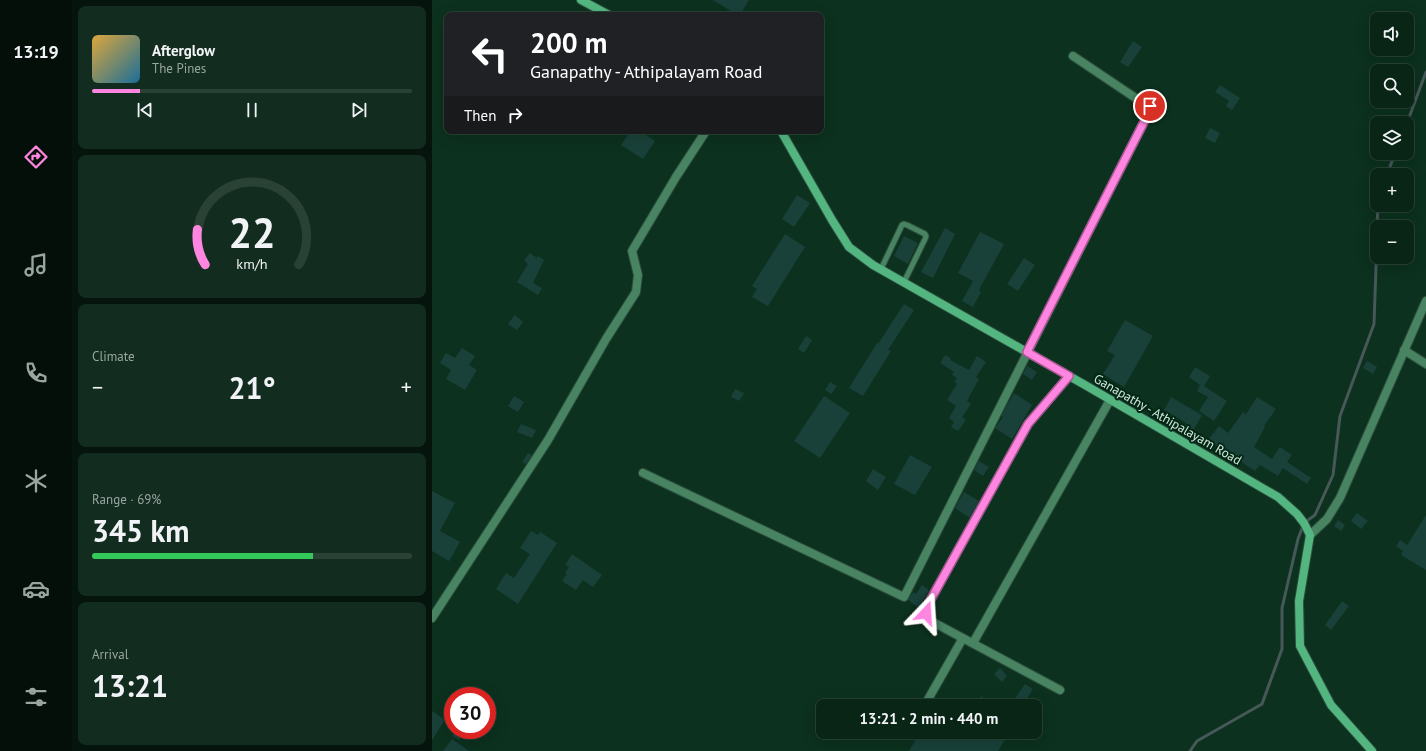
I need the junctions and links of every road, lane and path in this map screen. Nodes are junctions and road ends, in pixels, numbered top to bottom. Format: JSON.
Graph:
{"nodes":[{"id":1,"x":581,"y":0,"type":"edge"},
{"id":2,"x":603,"y":12,"type":"edge"},
{"id":3,"x":1073,"y":56,"type":"dead end"},
{"id":4,"x":704,"y":134,"type":"edge"},
{"id":5,"x":783,"y":134,"type":"edge"},
{"id":6,"x":881,"y":269,"type":"junction"},
{"id":7,"x":904,"y":282,"type":"junction"},
{"id":8,"x":1426,"y":301,"type":"edge"},
{"id":9,"x":1404,"y":350,"type":"junction"},
{"id":10,"x":1027,"y":352,"type":"junction"},
{"id":11,"x":1426,"y":364,"type":"edge"},
{"id":12,"x":1069,"y":376,"type":"junction"},
{"id":13,"x":1110,"y":400,"type":"junction"},
{"id":14,"x":643,"y":473,"type":"dead end"},
{"id":15,"x":1310,"y":535,"type":"junction"},
{"id":16,"x":432,"y":618,"type":"edge"},
{"id":17,"x":962,"y":638,"type":"junction"},
{"id":18,"x":973,"y":643,"type":"junction"},
{"id":19,"x":1060,"y":690,"type":"dead end"},
{"id":20,"x":928,"y":699,"type":"edge"},
{"id":21,"x":1372,"y":751,"type":"edge"}],
"edges":[{"from":1,"to":2,"type":"main road"},
{"from":3,"to":10,"type":"street"},
{"from":4,"to":16,"type":"street"},
{"from":5,"to":6,"type":"main road","name":"Ganapathy - Athipalayam Road"},
{"from":6,"to":7,"type":"main road","name":"Ganapathy - Athipalayam Road"},
{"from":6,"to":7,"type":"lane"},
{"from":7,"to":10,"type":"main road","name":"Ganapathy - Athipalayam Road"},
{"from":8,"to":9,"type":"street"},
{"from":9,"to":11,"type":"street"},
{"from":9,"to":15,"type":"street"},
{"from":10,"to":12,"type":"main road","name":"Ganapathy - Athipalayam Road"},
{"from":10,"to":14,"type":"street"},
{"from":12,"to":13,"type":"main road","name":"Ganapathy - Athipalayam Road"},
{"from":12,"to":17,"type":"street"},
{"from":13,"to":15,"type":"main road","name":"Ganapathy - Athipalayam Road"},
{"from":13,"to":18,"type":"street"},
{"from":15,"to":21,"type":"main road"},
{"from":17,"to":18,"type":"street"},
{"from":17,"to":20,"type":"street"},
{"from":18,"to":19,"type":"street"}]}
